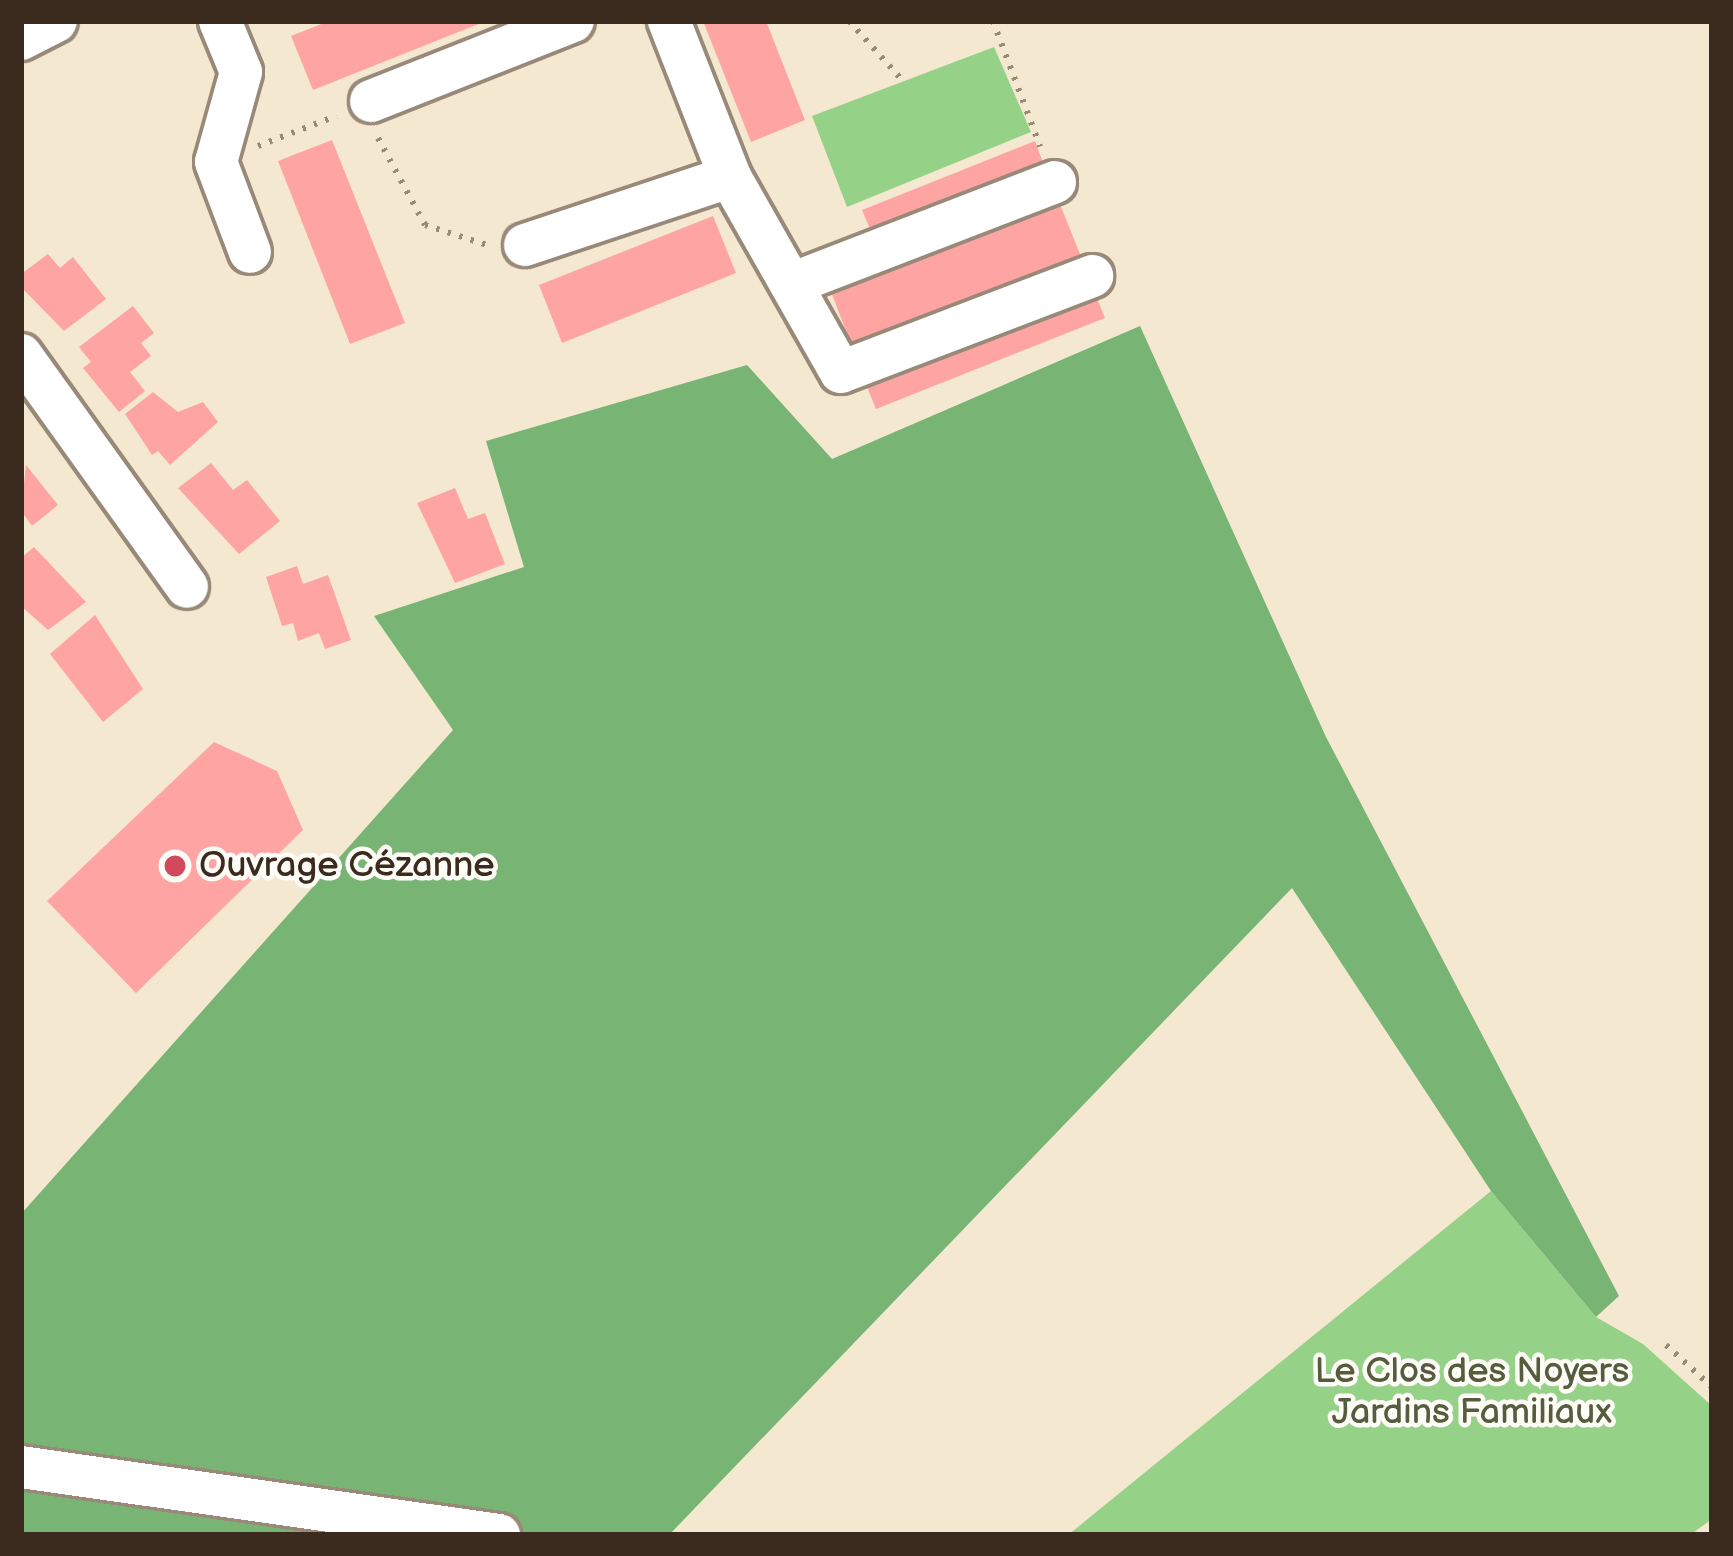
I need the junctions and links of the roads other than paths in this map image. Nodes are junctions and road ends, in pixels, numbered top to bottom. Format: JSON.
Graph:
{"nodes":[{"id":1,"x":56,"y":21,"type":"edge"},
{"id":2,"x":220,"y":21,"type":"edge"},
{"id":3,"x":573,"y":21,"type":"edge"},
{"id":4,"x":669,"y":21,"type":"edge"},
{"id":5,"x":21,"y":39,"type":"edge"},
{"id":6,"x":371,"y":101,"type":"dead end"},
{"id":7,"x":730,"y":177,"type":"junction"},
{"id":8,"x":1055,"y":182,"type":"dead end"},
{"id":9,"x":525,"y":245,"type":"road end"},
{"id":10,"x":250,"y":252,"type":"dead end"},
{"id":11,"x":1092,"y":276,"type":"dead end"},
{"id":12,"x":791,"y":284,"type":"junction"},
{"id":13,"x":21,"y":355,"type":"edge"},
{"id":14,"x":187,"y":587,"type":"dead end"},
{"id":15,"x":21,"y":1467,"type":"edge"},
{"id":16,"x":499,"y":1535,"type":"edge"}],
"edges":[{"from":1,"to":5,"type":"street"},
{"from":2,"to":10,"type":"street"},
{"from":3,"to":6,"type":"street"},
{"from":4,"to":7,"type":"street"},
{"from":7,"to":9,"type":"street"},
{"from":7,"to":12,"type":"street"},
{"from":8,"to":12,"type":"street"},
{"from":11,"to":12,"type":"street"},
{"from":13,"to":14,"type":"street"},
{"from":15,"to":16,"type":"street"}]}
